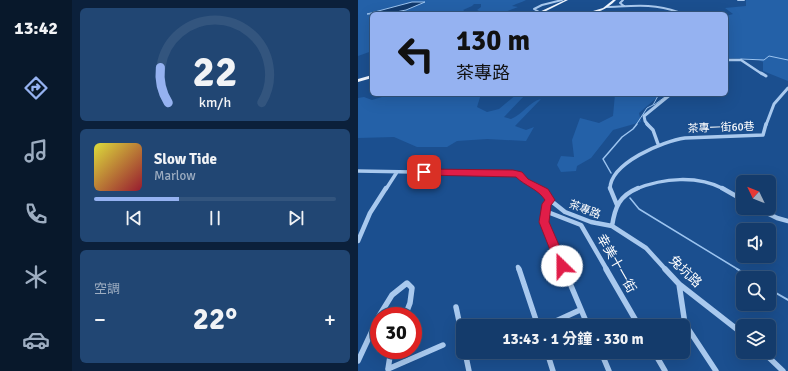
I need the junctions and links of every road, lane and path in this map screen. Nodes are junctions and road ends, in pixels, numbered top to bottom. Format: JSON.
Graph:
{"nodes":[{"id":1,"x":562,"y":0,"type":"edge"},
{"id":2,"x":568,"y":0,"type":"edge"},
{"id":3,"x":616,"y":0,"type":"edge"},
{"id":4,"x":623,"y":0,"type":"edge"},
{"id":5,"x":738,"y":0,"type":"edge"},
{"id":6,"x":744,"y":0,"type":"edge"},
{"id":7,"x":624,"y":6,"type":"junction"},
{"id":8,"x":609,"y":7,"type":"junction"},
{"id":9,"x":537,"y":12,"type":"edge"},
{"id":10,"x":543,"y":12,"type":"edge"},
{"id":11,"x":598,"y":12,"type":"edge"},
{"id":12,"x":601,"y":12,"type":"edge"},
{"id":13,"x":678,"y":12,"type":"edge"},
{"id":14,"x":728,"y":60,"type":"edge"},
{"id":15,"x":370,"y":76,"type":"edge"},
{"id":16,"x":766,"y":76,"type":"dead end"},
{"id":17,"x":358,"y":80,"type":"edge"},
{"id":18,"x":788,"y":88,"type":"edge"},
{"id":19,"x":669,"y":96,"type":"edge"},
{"id":20,"x":658,"y":144,"type":"junction"},
{"id":21,"x":358,"y":171,"type":"edge"},
{"id":22,"x":397,"y":172,"type":"junction"},
{"id":23,"x":736,"y":196,"type":"edge"},
{"id":24,"x":550,"y":200,"type":"junction"},
{"id":25,"x":617,"y":205,"type":"junction"},
{"id":26,"x":545,"y":211,"type":"junction"},
{"id":27,"x":771,"y":215,"type":"edge"},
{"id":28,"x":788,"y":221,"type":"edge"},
{"id":29,"x":612,"y":226,"type":"junction"},
{"id":30,"x":358,"y":240,"type":"edge"},
{"id":31,"x":518,"y":267,"type":"dead end"},
{"id":32,"x":679,"y":284,"type":"junction"},
{"id":33,"x":385,"y":307,"type":"edge"},
{"id":34,"x":408,"y":307,"type":"edge"},
{"id":35,"x":456,"y":307,"type":"dead end"},
{"id":36,"x":580,"y":310,"type":"junction"},
{"id":37,"x":459,"y":319,"type":"edge"},
{"id":38,"x":536,"y":319,"type":"edge"},
{"id":39,"x":560,"y":319,"type":"edge"},
{"id":40,"x":584,"y":319,"type":"edge"},
{"id":41,"x":635,"y":319,"type":"edge"},
{"id":42,"x":736,"y":329,"type":"edge"},
{"id":43,"x":370,"y":335,"type":"edge"},
{"id":44,"x":443,"y":346,"type":"dead end"},
{"id":45,"x":390,"y":359,"type":"edge"},
{"id":46,"x":466,"y":359,"type":"edge"},
{"id":47,"x":549,"y":359,"type":"edge"},
{"id":48,"x":603,"y":359,"type":"edge"},
{"id":49,"x":658,"y":359,"type":"edge"},
{"id":50,"x":770,"y":359,"type":"edge"},
{"id":51,"x":358,"y":361,"type":"edge"},
{"id":52,"x":388,"y":370,"type":"edge"},
{"id":53,"x":469,"y":371,"type":"edge"},
{"id":54,"x":553,"y":371,"type":"edge"},
{"id":55,"x":609,"y":371,"type":"edge"},
{"id":56,"x":665,"y":371,"type":"edge"},
{"id":57,"x":716,"y":371,"type":"edge"},
{"id":58,"x":783,"y":371,"type":"edge"}],
"edges":[{"from":1,"to":9,"type":"street"},
{"from":2,"to":10,"type":"main road"},
{"from":3,"to":8,"type":"main road"},
{"from":4,"to":7,"type":"street"},
{"from":5,"to":6,"type":"street"},
{"from":7,"to":8,"type":"street"},
{"from":7,"to":13,"type":"street"},
{"from":8,"to":11,"type":"main road"},
{"from":8,"to":12,"type":"main road"},
{"from":14,"to":16,"type":"street"},
{"from":15,"to":17,"type":"main road"},
{"from":18,"to":20,"type":"street","name":"茶專一街60巷"},
{"from":19,"to":20,"type":"street"},
{"from":20,"to":25,"type":"street","name":"茶專一街60巷"},
{"from":21,"to":22,"type":"street","name":"茶專路"},
{"from":22,"to":24,"type":"street","name":"茶專路"},
{"from":22,"to":30,"type":"street"},
{"from":23,"to":25,"type":"street","name":"茶專路"},
{"from":24,"to":26,"type":"street"},
{"from":24,"to":29,"type":"street","name":"茶專路"},
{"from":25,"to":29,"type":"street","name":"茶專路"},
{"from":26,"to":36,"type":"street"},
{"from":26,"to":41,"type":"street","name":"幸美十一街"},
{"from":27,"to":28,"type":"street"},
{"from":29,"to":32,"type":"street","name":"兔坑路"},
{"from":31,"to":38,"type":"street"},
{"from":32,"to":42,"type":"street","name":"兔坑路"},
{"from":32,"to":57,"type":"street"},
{"from":33,"to":34,"type":"street"},
{"from":35,"to":37,"type":"street"},
{"from":36,"to":39,"type":"street"},
{"from":36,"to":40,"type":"street"},
{"from":43,"to":51,"type":"street"},
{"from":44,"to":52,"type":"street"},
{"from":45,"to":52,"type":"street"},
{"from":46,"to":53,"type":"street"},
{"from":47,"to":54,"type":"street"},
{"from":48,"to":55,"type":"street"},
{"from":49,"to":56,"type":"street"},
{"from":50,"to":58,"type":"street"}]}
